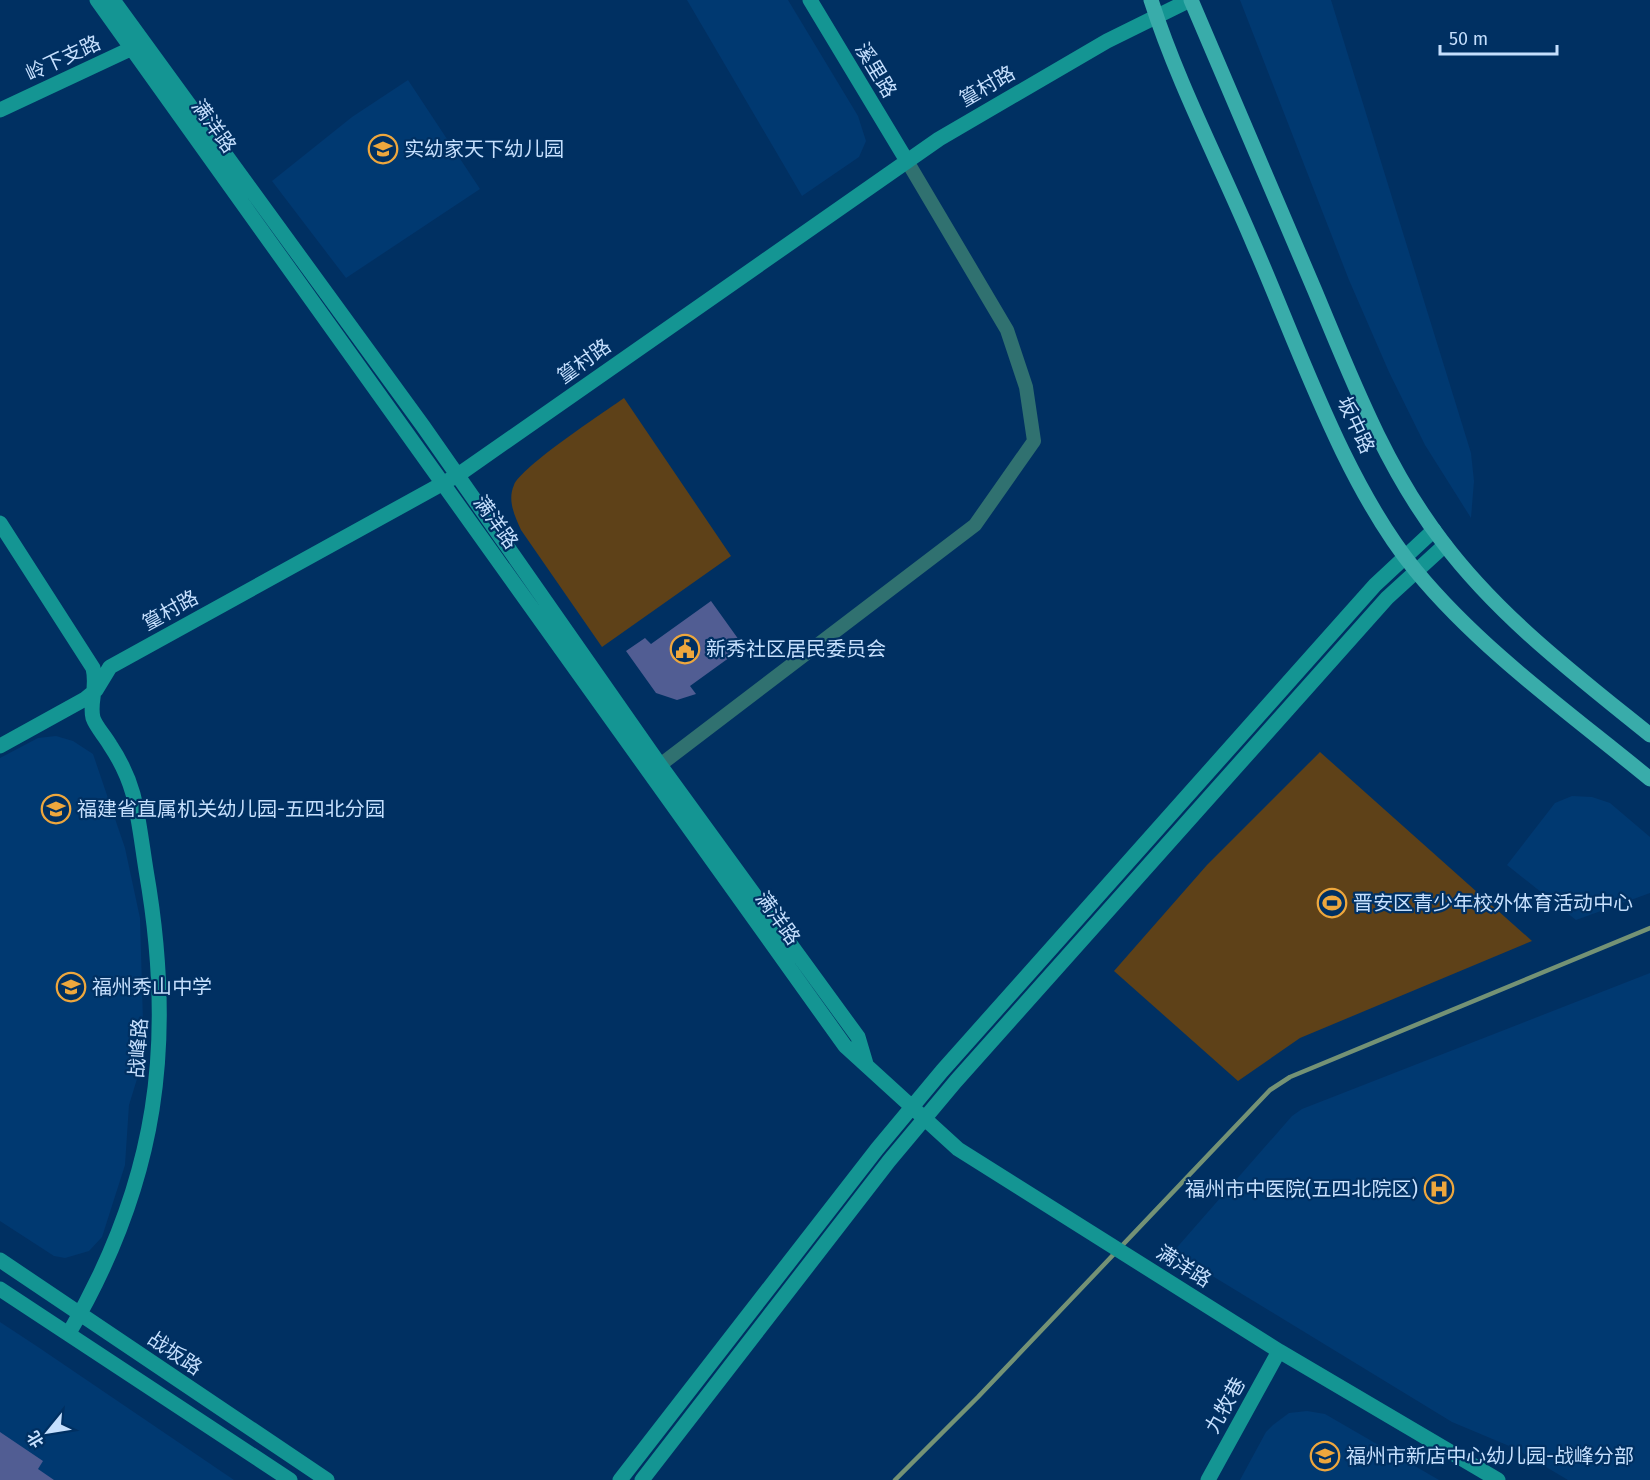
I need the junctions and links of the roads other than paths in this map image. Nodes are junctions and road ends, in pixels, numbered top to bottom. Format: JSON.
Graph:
{"nodes":[{"id":1,"x":97,"y":0,"type":"edge"},
{"id":2,"x":113,"y":0,"type":"edge"},
{"id":3,"x":810,"y":0,"type":"edge"},
{"id":4,"x":1150,"y":0,"type":"edge"},
{"id":5,"x":1190,"y":0,"type":"edge"},
{"id":6,"x":1155,"y":15,"type":"junction"},
{"id":7,"x":138,"y":46,"type":"junction"},
{"id":8,"x":0,"y":110,"type":"edge"},
{"id":9,"x":907,"y":161,"type":"junction"},
{"id":10,"x":458,"y":475,"type":"junction"},
{"id":11,"x":442,"y":484,"type":"junction"},
{"id":12,"x":0,"y":523,"type":"edge"},
{"id":13,"x":1434,"y":530,"type":"junction"},
{"id":14,"x":1444,"y":545,"type":"junction"},
{"id":15,"x":1405,"y":556,"type":"junction"},
{"id":16,"x":1416,"y":570,"type":"junction"},
{"id":17,"x":96,"y":690,"type":"junction"},
{"id":18,"x":1650,"y":735,"type":"edge"},
{"id":19,"x":0,"y":746,"type":"edge"},
{"id":20,"x":660,"y":765,"type":"junction"},
{"id":21,"x":1650,"y":779,"type":"edge"},
{"id":22,"x":866,"y":1064,"type":"junction"},
{"id":23,"x":912,"y":1107,"type":"junction"},
{"id":24,"x":925,"y":1119,"type":"junction"},
{"id":25,"x":0,"y":1260,"type":"edge"},
{"id":26,"x":0,"y":1288,"type":"edge"},
{"id":27,"x":80,"y":1315,"type":"junction"},
{"id":28,"x":69,"y":1333,"type":"junction"},
{"id":29,"x":1279,"y":1351,"type":"junction"},
{"id":30,"x":290,"y":1480,"type":"edge"},
{"id":31,"x":327,"y":1480,"type":"edge"},
{"id":32,"x":620,"y":1480,"type":"edge"},
{"id":33,"x":642,"y":1480,"type":"edge"},
{"id":34,"x":1208,"y":1480,"type":"edge"},
{"id":35,"x":1498,"y":1480,"type":"edge"}],
"edges":[{"from":1,"to":7,"type":"street","name":"满洋路"},
{"from":2,"to":7,"type":"street","name":"满洋路"},
{"from":3,"to":9,"type":"street","name":"溪里路"},
{"from":4,"to":6,"type":"main road","name":"坂中路"},
{"from":5,"to":6,"type":"street","name":"篁村路"},
{"from":5,"to":13,"type":"main road","name":"坂中路"},
{"from":6,"to":9,"type":"street","name":"篁村路"},
{"from":6,"to":15,"type":"main road","name":"坂中路"},
{"from":7,"to":8,"type":"street","name":"岭下支路"},
{"from":7,"to":10,"type":"street","name":"满洋路"},
{"from":7,"to":11,"type":"street","name":"满洋路"},
{"from":9,"to":10,"type":"street","name":"篁村路"},
{"from":9,"to":20,"type":"street"},
{"from":10,"to":11,"type":"street","name":"篁村路"},
{"from":10,"to":20,"type":"street","name":"满洋路"},
{"from":11,"to":17,"type":"street","name":"篁村路"},
{"from":11,"to":22,"type":"street","name":"满洋路"},
{"from":12,"to":17,"type":"street"},
{"from":13,"to":14,"type":"main road","name":"坂中路"},
{"from":13,"to":15,"type":"street"},
{"from":14,"to":16,"type":"street"},
{"from":14,"to":18,"type":"main road","name":"坂中路"},
{"from":15,"to":16,"type":"main road","name":"坂中路"},
{"from":15,"to":23,"type":"street"},
{"from":16,"to":21,"type":"main road","name":"坂中路"},
{"from":16,"to":24,"type":"street"},
{"from":17,"to":19,"type":"street","name":"篁村路"},
{"from":17,"to":27,"type":"street","name":"战峰路"},
{"from":20,"to":22,"type":"street","name":"满洋路"},
{"from":22,"to":23,"type":"street","name":"满洋路"},
{"from":23,"to":24,"type":"street","name":"满洋路"},
{"from":23,"to":32,"type":"street"},
{"from":24,"to":29,"type":"street","name":"满洋路"},
{"from":24,"to":33,"type":"street"},
{"from":25,"to":27,"type":"street","name":"战坂路"},
{"from":26,"to":28,"type":"street"},
{"from":27,"to":28,"type":"street","name":"战峰路"},
{"from":27,"to":31,"type":"street","name":"战坂路"},
{"from":28,"to":30,"type":"street"},
{"from":29,"to":34,"type":"street","name":"九牧巷"},
{"from":29,"to":35,"type":"street","name":"满洋路"}]}
